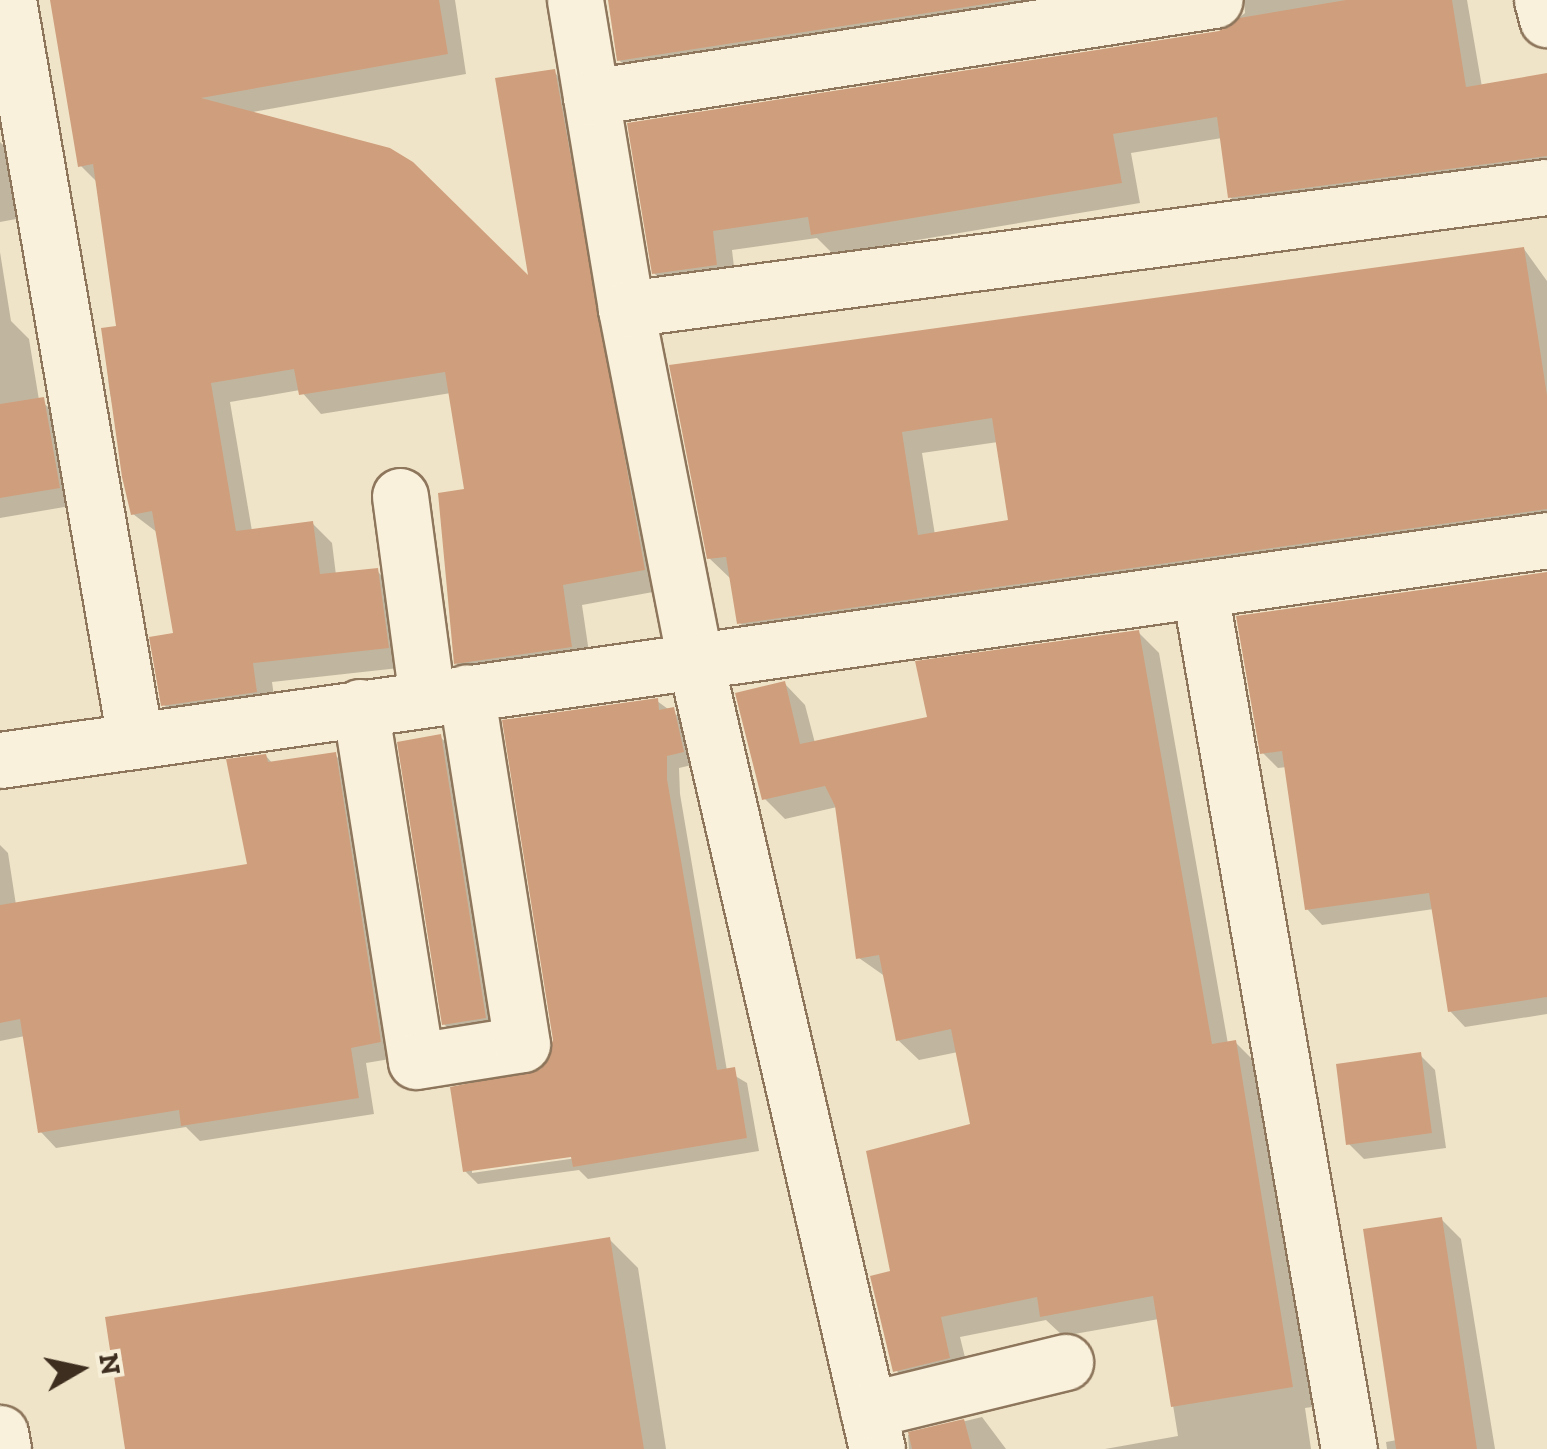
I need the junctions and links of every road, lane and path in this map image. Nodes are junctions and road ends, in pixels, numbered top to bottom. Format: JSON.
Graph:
{"nodes":[{"id":1,"x":8,"y":0,"type":"edge"},
{"id":2,"x":575,"y":0,"type":"edge"},
{"id":3,"x":1214,"y":0,"type":"edge"},
{"id":4,"x":1542,"y":0,"type":"edge"},
{"id":5,"x":1547,"y":19,"type":"edge"},
{"id":6,"x":592,"y":97,"type":"junction"},
{"id":7,"x":1547,"y":186,"type":"edge"},
{"id":8,"x":626,"y":309,"type":"junction"},
{"id":9,"x":400,"y":496,"type":"dead end"},
{"id":10,"x":1547,"y":540,"type":"edge"},
{"id":11,"x":1200,"y":592,"type":"junction"},
{"id":12,"x":695,"y":660,"type":"junction"},
{"id":13,"x":447,"y":695,"type":"junction"},
{"id":14,"x":360,"y":708,"type":"junction"},
{"id":15,"x":135,"y":739,"type":"junction"},
{"id":16,"x":0,"y":760,"type":"edge"},
{"id":17,"x":1065,"y":1362,"type":"dead end"},
{"id":18,"x":872,"y":1430,"type":"edge"},
{"id":19,"x":0,"y":1433,"type":"edge"},
{"id":20,"x":4,"y":1449,"type":"edge"},
{"id":21,"x":1349,"y":1449,"type":"edge"}],
"edges":[{"from":1,"to":15,"type":"street"},
{"from":2,"to":6,"type":"street"},
{"from":3,"to":6,"type":"street"},
{"from":4,"to":5,"type":"street"},
{"from":6,"to":8,"type":"street"},
{"from":7,"to":8,"type":"street"},
{"from":8,"to":12,"type":"street"},
{"from":9,"to":13,"type":"street"},
{"from":10,"to":11,"type":"street"},
{"from":11,"to":12,"type":"street"},
{"from":11,"to":21,"type":"street"},
{"from":12,"to":13,"type":"street"},
{"from":12,"to":18,"type":"street"},
{"from":13,"to":14,"type":"street"},
{"from":13,"to":14,"type":"street"},
{"from":14,"to":15,"type":"street"},
{"from":15,"to":16,"type":"street"},
{"from":17,"to":18,"type":"street"},
{"from":19,"to":20,"type":"street"}]}
